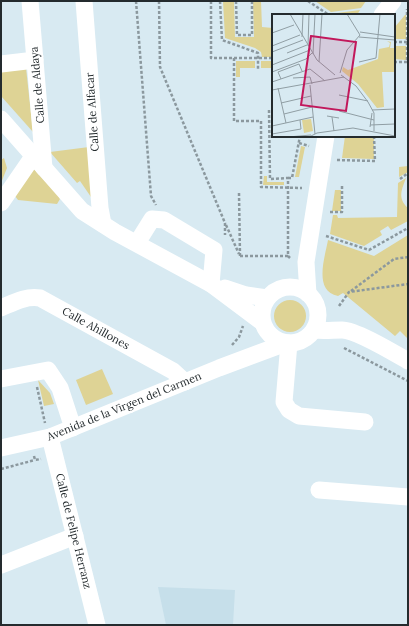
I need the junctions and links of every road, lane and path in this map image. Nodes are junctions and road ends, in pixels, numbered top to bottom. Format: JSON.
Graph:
{"nodes":[{"id":1,"x":30,"y":1,"type":"edge"},
{"id":2,"x":84,"y":1,"type":"edge"},
{"id":3,"x":136,"y":1,"type":"edge"},
{"id":4,"x":159,"y":1,"type":"edge"},
{"id":5,"x":211,"y":1,"type":"edge"},
{"id":6,"x":220,"y":1,"type":"edge"},
{"id":7,"x":236,"y":1,"type":"edge"},
{"id":8,"x":252,"y":1,"type":"edge"},
{"id":9,"x":308,"y":1,"type":"edge"},
{"id":10,"x":400,"y":5,"type":"edge"},
{"id":11,"x":328,"y":14,"type":"edge"},
{"id":12,"x":384,"y":14,"type":"edge"},
{"id":13,"x":395,"y":42,"type":"edge"},
{"id":14,"x":407,"y":42,"type":"edge"},
{"id":15,"x":234,"y":58,"type":"junction"},
{"id":16,"x":258,"y":58,"type":"junction"},
{"id":17,"x":272,"y":58,"type":"edge"},
{"id":18,"x":35,"y":60,"type":"junction"},
{"id":19,"x":395,"y":62,"type":"edge"},
{"id":20,"x":1,"y":64,"type":"edge"},
{"id":21,"x":258,"y":69,"type":"dead end"},
{"id":22,"x":269,"y":110,"type":"dead end"},
{"id":23,"x":4,"y":129,"type":"edge"},
{"id":24,"x":300,"y":137,"type":"edge"},
{"id":25,"x":326,"y":137,"type":"edge"},
{"id":26,"x":374,"y":137,"type":"edge"},
{"id":27,"x":299,"y":143,"type":"junction"},
{"id":28,"x":305,"y":145,"type":"dead end"},
{"id":29,"x":34,"y":155,"type":"junction"},
{"id":30,"x":336,"y":160,"type":"dead end"},
{"id":31,"x":44,"y":168,"type":"junction"},
{"id":32,"x":408,"y":173,"type":"edge"},
{"id":33,"x":288,"y":178,"type":"junction"},
{"id":34,"x":400,"y":178,"type":"dead end"},
{"id":35,"x":341,"y":184,"type":"dead end"},
{"id":36,"x":288,"y":187,"type":"junction"},
{"id":37,"x":302,"y":188,"type":"dead end"},
{"id":38,"x":239,"y":193,"type":"dead end"},
{"id":39,"x":2,"y":202,"type":"edge"},
{"id":40,"x":329,"y":212,"type":"dead end"},
{"id":41,"x":152,"y":219,"type":"junction"},
{"id":42,"x":225,"y":223,"type":"junction"},
{"id":43,"x":103,"y":224,"type":"junction"},
{"id":44,"x":408,"y":228,"type":"edge"},
{"id":45,"x":225,"y":235,"type":"dead end"},
{"id":46,"x":326,"y":236,"type":"dead end"},
{"id":47,"x":137,"y":243,"type":"junction"},
{"id":48,"x":240,"y":256,"type":"junction"},
{"id":49,"x":288,"y":256,"type":"junction"},
{"id":50,"x":408,"y":257,"type":"edge"},
{"id":51,"x":298,"y":260,"type":"junction"},
{"id":52,"x":211,"y":284,"type":"junction"},
{"id":53,"x":408,"y":284,"type":"edge"},
{"id":54,"x":291,"y":287,"type":"junction"},
{"id":55,"x":349,"y":292,"type":"junction"},
{"id":56,"x":308,"y":294,"type":"junction"},
{"id":57,"x":267,"y":298,"type":"junction"},
{"id":58,"x":339,"y":306,"type":"dead end"},
{"id":59,"x":1,"y":308,"type":"edge"},
{"id":60,"x":318,"y":310,"type":"junction"},
{"id":61,"x":263,"y":324,"type":"junction"},
{"id":62,"x":314,"y":330,"type":"junction"},
{"id":63,"x":343,"y":330,"type":"junction"},
{"id":64,"x":287,"y":343,"type":"junction"},
{"id":65,"x":344,"y":347,"type":"dead end"},
{"id":66,"x":246,"y":358,"type":"junction"},
{"id":67,"x":408,"y":361,"type":"edge"},
{"id":68,"x":1,"y":379,"type":"edge"},
{"id":69,"x":35,"y":380,"type":"dead end"},
{"id":70,"x":408,"y":381,"type":"edge"},
{"id":71,"x":186,"y":382,"type":"junction"},
{"id":72,"x":366,"y":422,"type":"dead end"},
{"id":73,"x":73,"y":428,"type":"junction"},
{"id":74,"x":48,"y":433,"type":"junction"},
{"id":75,"x":1,"y":448,"type":"edge"},
{"id":76,"x":35,"y":460,"type":"dead end"},
{"id":77,"x":1,"y":469,"type":"edge"},
{"id":78,"x":319,"y":490,"type":"dead end"},
{"id":79,"x":408,"y":497,"type":"edge"},
{"id":80,"x":75,"y":536,"type":"junction"},
{"id":81,"x":1,"y":565,"type":"edge"},
{"id":82,"x":97,"y":625,"type":"edge"}],
"edges":[{"from":1,"to":18,"type":"street","name":"Calle de Aldaya"},
{"from":2,"to":43,"type":"street","name":"Calle de Alfacar"},
{"from":3,"to":41,"type":"path"},
{"from":4,"to":42,"type":"path"},
{"from":5,"to":15,"type":"path"},
{"from":6,"to":16,"type":"path"},
{"from":7,"to":8,"type":"path"},
{"from":9,"to":11,"type":"path"},
{"from":10,"to":12,"type":"street"},
{"from":10,"to":14,"type":"path"},
{"from":13,"to":14,"type":"path"},
{"from":14,"to":19,"type":"path"},
{"from":15,"to":16,"type":"path"},
{"from":15,"to":36,"type":"path"},
{"from":16,"to":17,"type":"path"},
{"from":16,"to":21,"type":"path"},
{"from":18,"to":20,"type":"street"},
{"from":18,"to":31,"type":"street","name":"Calle de Aldaya"},
{"from":22,"to":33,"type":"path"},
{"from":23,"to":29,"type":"street"},
{"from":24,"to":27,"type":"path"},
{"from":25,"to":51,"type":"street"},
{"from":26,"to":30,"type":"path"},
{"from":27,"to":28,"type":"path"},
{"from":27,"to":33,"type":"path"},
{"from":29,"to":31,"type":"street"},
{"from":29,"to":39,"type":"street"},
{"from":31,"to":43,"type":"street"},
{"from":32,"to":34,"type":"path"},
{"from":33,"to":36,"type":"path"},
{"from":35,"to":40,"type":"path"},
{"from":36,"to":37,"type":"path"},
{"from":36,"to":49,"type":"path"},
{"from":38,"to":48,"type":"path"},
{"from":41,"to":47,"type":"street"},
{"from":41,"to":52,"type":"street"},
{"from":42,"to":45,"type":"path"},
{"from":42,"to":48,"type":"path"},
{"from":43,"to":47,"type":"street"},
{"from":44,"to":46,"type":"path"},
{"from":47,"to":52,"type":"street"},
{"from":48,"to":49,"type":"path"},
{"from":49,"to":51,"type":"path"},
{"from":50,"to":55,"type":"path"},
{"from":51,"to":54,"type":"street"},
{"from":51,"to":56,"type":"street"},
{"from":52,"to":57,"type":"street"},
{"from":52,"to":61,"type":"street"},
{"from":53,"to":55,"type":"path"},
{"from":54,"to":56,"type":"street"},
{"from":54,"to":57,"type":"street"},
{"from":55,"to":58,"type":"path"},
{"from":56,"to":60,"type":"street"},
{"from":57,"to":61,"type":"street"},
{"from":59,"to":71,"type":"street","name":"Calle Ahillones"},
{"from":60,"to":62,"type":"street"},
{"from":60,"to":63,"type":"street"},
{"from":61,"to":64,"type":"street"},
{"from":61,"to":66,"type":"street"},
{"from":62,"to":63,"type":"street"},
{"from":62,"to":64,"type":"street"},
{"from":63,"to":67,"type":"street"},
{"from":64,"to":66,"type":"street","name":"Avenida de la Virgen del Carmen"},
{"from":64,"to":72,"type":"street"},
{"from":65,"to":70,"type":"path"},
{"from":66,"to":71,"type":"street","name":"Avenida de la Virgen del Carmen"},
{"from":68,"to":73,"type":"street"},
{"from":69,"to":74,"type":"path"},
{"from":71,"to":73,"type":"street","name":"Avenida de la Virgen del Carmen"},
{"from":73,"to":74,"type":"street","name":"Avenida de la Virgen del Carmen"},
{"from":74,"to":75,"type":"street","name":"Avenida de la Virgen del Carmen"},
{"from":74,"to":80,"type":"street","name":"Calle de Felipe Herranz"},
{"from":76,"to":77,"type":"path"},
{"from":78,"to":79,"type":"street"},
{"from":80,"to":81,"type":"street"},
{"from":80,"to":82,"type":"street","name":"Calle de Felipe Herranz"}]}
